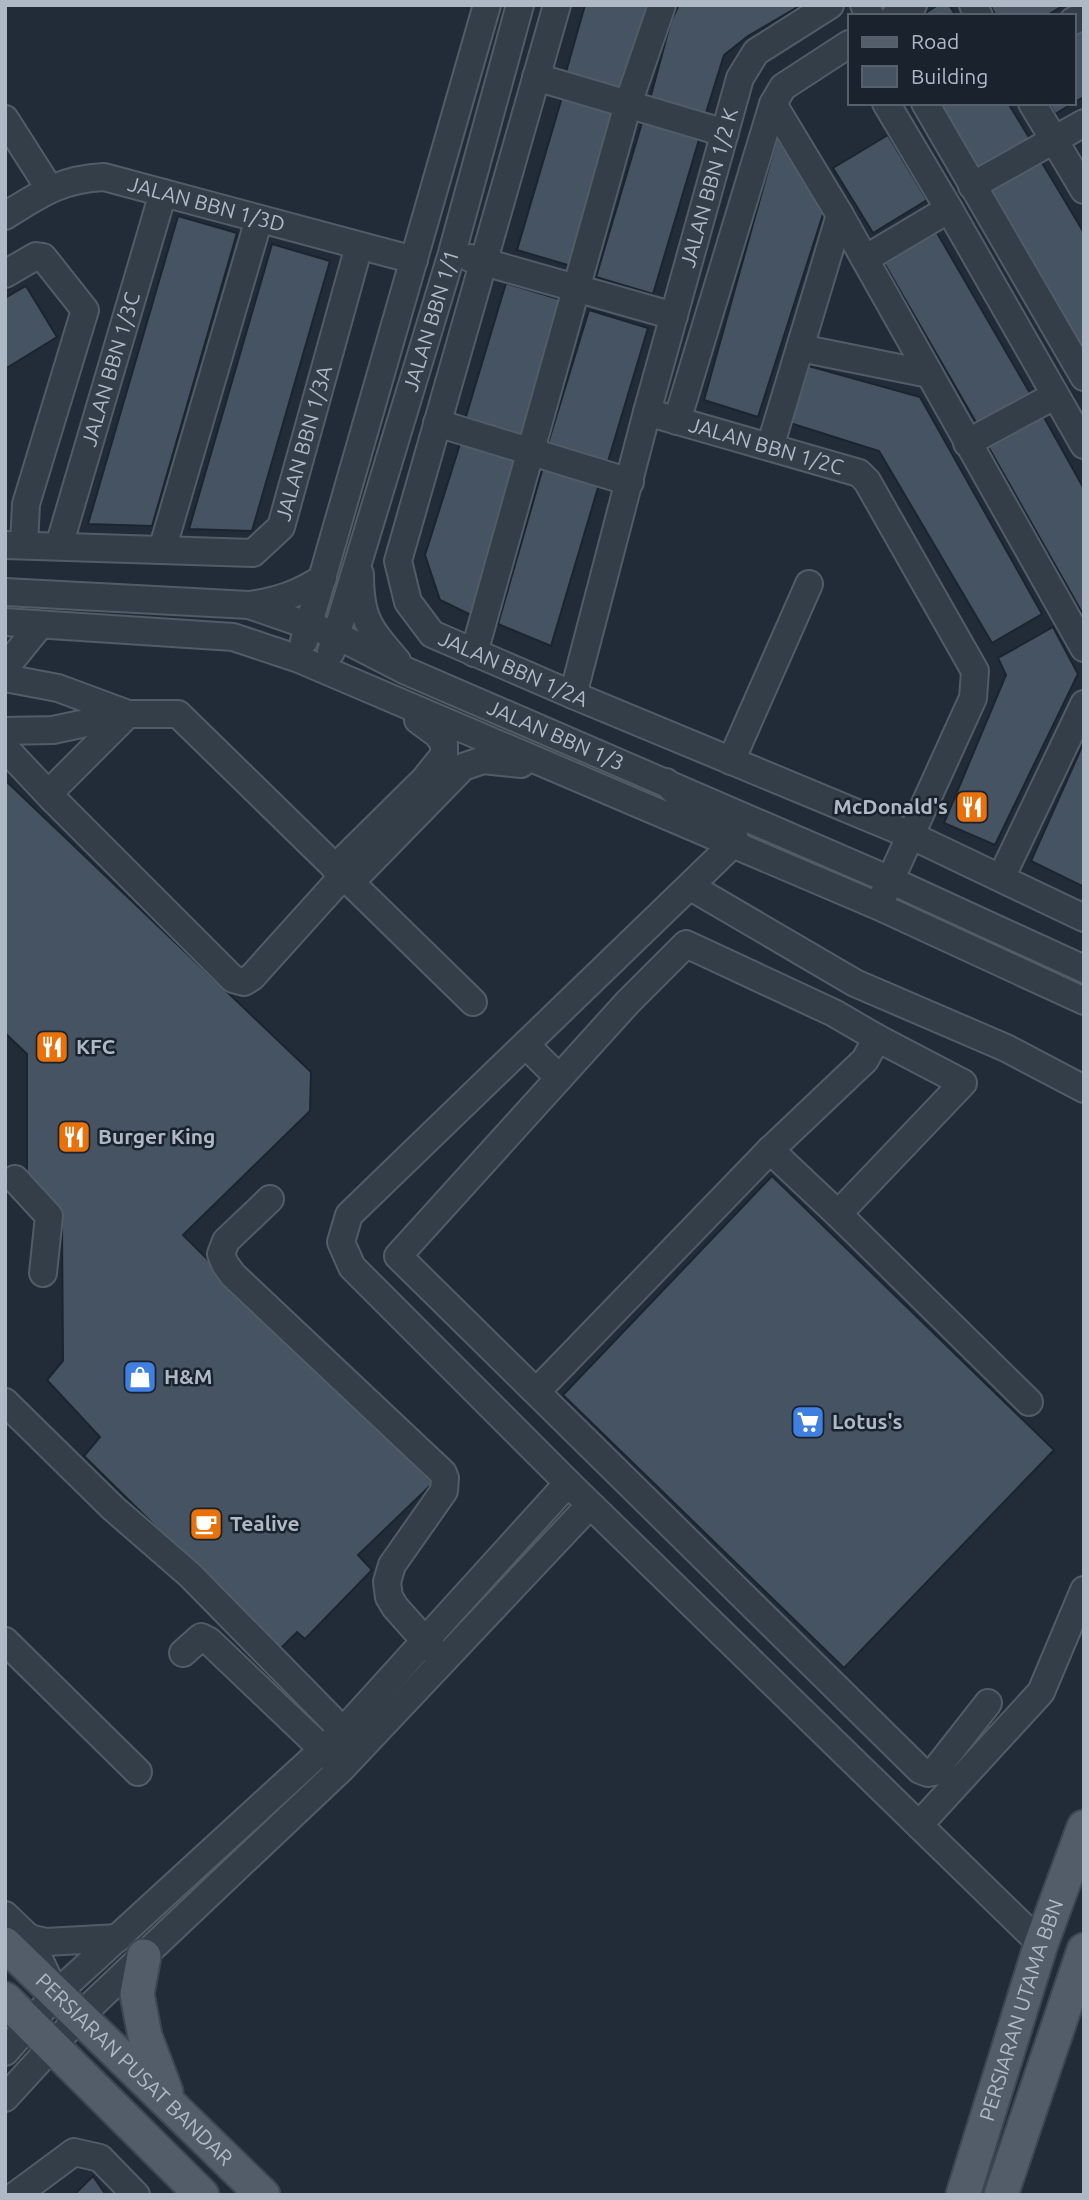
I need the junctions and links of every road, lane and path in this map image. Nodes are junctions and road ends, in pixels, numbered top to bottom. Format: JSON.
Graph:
{"nodes":[{"id":1,"x":487,"y":5,"type":"edge"},
{"id":2,"x":520,"y":5,"type":"edge"},
{"id":3,"x":556,"y":5,"type":"edge"},
{"id":4,"x":662,"y":5,"type":"edge"},
{"id":5,"x":829,"y":6,"type":"edge"},
{"id":6,"x":848,"y":41,"type":"edge"},
{"id":7,"x":848,"y":44,"type":"edge"},
{"id":8,"x":536,"y":77,"type":"junction"},
{"id":9,"x":628,"y":104,"type":"junction"},
{"id":10,"x":773,"y":104,"type":"junction"},
{"id":11,"x":887,"y":105,"type":"edge"},
{"id":12,"x":926,"y":105,"type":"edge"},
{"id":13,"x":1033,"y":105,"type":"edge"},
{"id":14,"x":5,"y":119,"type":"edge"},
{"id":15,"x":1084,"y":123,"type":"edge"},
{"id":16,"x":725,"y":133,"type":"junction"},
{"id":17,"x":1054,"y":139,"type":"junction"},
{"id":18,"x":972,"y":186,"type":"junction"},
{"id":19,"x":49,"y":188,"type":"junction"},
{"id":20,"x":1084,"y":190,"type":"edge"},
{"id":21,"x":163,"y":193,"type":"junction"},
{"id":22,"x":949,"y":209,"type":"junction"},
{"id":23,"x":840,"y":215,"type":"junction"},
{"id":24,"x":5,"y":216,"type":"edge"},
{"id":25,"x":259,"y":219,"type":"junction"},
{"id":26,"x":359,"y":246,"type":"junction"},
{"id":27,"x":452,"y":253,"type":"junction"},
{"id":28,"x":865,"y":259,"type":"junction"},
{"id":29,"x":414,"y":260,"type":"junction"},
{"id":30,"x":485,"y":262,"type":"junction"},
{"id":31,"x":5,"y":274,"type":"edge"},
{"id":32,"x":577,"y":289,"type":"junction"},
{"id":33,"x":674,"y":316,"type":"junction"},
{"id":34,"x":800,"y":348,"type":"junction"},
{"id":35,"x":929,"y":374,"type":"junction"},
{"id":36,"x":1084,"y":377,"type":"edge"},
{"id":37,"x":1055,"y":396,"type":"junction"},
{"id":38,"x":647,"y":412,"type":"junction"},
{"id":39,"x":677,"y":421,"type":"junction"},
{"id":40,"x":437,"y":423,"type":"junction"},
{"id":41,"x":967,"y":443,"type":"junction"},
{"id":42,"x":1084,"y":445,"type":"edge"},
{"id":43,"x":770,"y":447,"type":"junction"},
{"id":44,"x":529,"y":451,"type":"junction"},
{"id":45,"x":630,"y":482,"type":"junction"},
{"id":46,"x":15,"y":497,"type":"edge"},
{"id":47,"x":13,"y":545,"type":"edge"},
{"id":48,"x":59,"y":547,"type":"junction"},
{"id":49,"x":162,"y":550,"type":"junction"},
{"id":50,"x":360,"y":555,"type":"junction"},
{"id":51,"x":323,"y":578,"type":"junction"},
{"id":52,"x":809,"y":584,"type":"dead end"},
{"id":53,"x":5,"y":592,"type":"edge"},
{"id":54,"x":249,"y":605,"type":"junction"},
{"id":55,"x":5,"y":622,"type":"edge"},
{"id":56,"x":309,"y":624,"type":"junction"},
{"id":57,"x":40,"y":625,"type":"junction"},
{"id":58,"x":335,"y":635,"type":"junction"},
{"id":59,"x":1084,"y":648,"type":"edge"},
{"id":60,"x":474,"y":653,"type":"junction"},
{"id":61,"x":299,"y":659,"type":"junction"},
{"id":62,"x":5,"y":668,"type":"edge"},
{"id":63,"x":404,"y":670,"type":"junction"},
{"id":64,"x":326,"y":672,"type":"junction"},
{"id":65,"x":5,"y":678,"type":"edge"},
{"id":66,"x":382,"y":695,"type":"junction"},
{"id":67,"x":573,"y":695,"type":"junction"},
{"id":68,"x":1084,"y":704,"type":"edge"},
{"id":69,"x":128,"y":714,"type":"junction"},
{"id":70,"x":5,"y":731,"type":"edge"},
{"id":71,"x":5,"y":748,"type":"edge"},
{"id":72,"x":731,"y":761,"type":"junction"},
{"id":73,"x":557,"y":770,"type":"junction"},
{"id":74,"x":666,"y":782,"type":"junction"},
{"id":75,"x":53,"y":799,"type":"junction"},
{"id":76,"x":910,"y":835,"type":"junction"},
{"id":77,"x":733,"y":844,"type":"junction"},
{"id":78,"x":343,"y":875,"type":"junction"},
{"id":79,"x":1001,"y":878,"type":"junction"},
{"id":80,"x":890,"y":880,"type":"junction"},
{"id":81,"x":691,"y":887,"type":"junction"},
{"id":82,"x":1084,"y":902,"type":"edge"},
{"id":83,"x":1055,"y":905,"type":"junction"},
{"id":84,"x":878,"y":906,"type":"junction"},
{"id":85,"x":1084,"y":918,"type":"edge"},
{"id":86,"x":1084,"y":969,"type":"edge"},
{"id":87,"x":855,"y":983,"type":"junction"},
{"id":88,"x":1084,"y":1001,"type":"edge"},
{"id":89,"x":473,"y":1002,"type":"dead end"},
{"id":90,"x":834,"y":1013,"type":"junction"},
{"id":91,"x":877,"y":1038,"type":"junction"},
{"id":92,"x":526,"y":1045,"type":"junction"},
{"id":93,"x":559,"y":1078,"type":"junction"},
{"id":94,"x":1084,"y":1089,"type":"edge"},
{"id":95,"x":770,"y":1150,"type":"junction"},
{"id":96,"x":15,"y":1179,"type":"dead end"},
{"id":97,"x":270,"y":1199,"type":"dead end"},
{"id":98,"x":838,"y":1214,"type":"junction"},
{"id":99,"x":43,"y":1273,"type":"dead end"},
{"id":100,"x":537,"y":1391,"type":"junction"},
{"id":101,"x":5,"y":1402,"type":"edge"},
{"id":102,"x":1029,"y":1402,"type":"dead end"},
{"id":103,"x":568,"y":1483,"type":"junction"},
{"id":104,"x":590,"y":1505,"type":"junction"},
{"id":105,"x":1084,"y":1590,"type":"edge"},
{"id":106,"x":5,"y":1641,"type":"edge"},
{"id":107,"x":425,"y":1641,"type":"junction"},
{"id":108,"x":183,"y":1653,"type":"dead end"},
{"id":109,"x":443,"y":1661,"type":"junction"},
{"id":110,"x":988,"y":1703,"type":"dead end"},
{"id":111,"x":352,"y":1739,"type":"junction"},
{"id":112,"x":333,"y":1759,"type":"junction"},
{"id":113,"x":138,"y":1772,"type":"dead end"},
{"id":114,"x":919,"y":1825,"type":"junction"},
{"id":115,"x":1084,"y":1827,"type":"edge"},
{"id":116,"x":5,"y":1915,"type":"edge"},
{"id":117,"x":17,"y":1941,"type":"edge"},
{"id":118,"x":1041,"y":1944,"type":"junction"},
{"id":119,"x":131,"y":1947,"type":"junction"},
{"id":120,"x":1084,"y":1950,"type":"edge"},
{"id":121,"x":5,"y":2000,"type":"edge"},
{"id":122,"x":68,"y":2005,"type":"junction"},
{"id":123,"x":42,"y":2035,"type":"junction"},
{"id":124,"x":5,"y":2052,"type":"edge"},
{"id":125,"x":5,"y":2098,"type":"edge"},
{"id":126,"x":170,"y":2102,"type":"junction"},
{"id":127,"x":16,"y":2195,"type":"edge"},
{"id":128,"x":136,"y":2195,"type":"edge"},
{"id":129,"x":202,"y":2195,"type":"edge"},
{"id":130,"x":263,"y":2195,"type":"edge"},
{"id":131,"x":963,"y":2195,"type":"edge"},
{"id":132,"x":1001,"y":2195,"type":"edge"}],
"edges":[{"from":1,"to":29,"type":"street","name":"JALAN BBN 1/1"},
{"from":2,"to":27,"type":"street","name":"JALAN BBN 1/1"},
{"from":3,"to":8,"type":"street","name":"JALAN BBN 1/2A"},
{"from":4,"to":9,"type":"street"},
{"from":5,"to":6,"type":"street"},
{"from":5,"to":16,"type":"street","name":"JALAN BBN 1/2 K"},
{"from":7,"to":10,"type":"street","name":"JALAN BBN 1/2 K"},
{"from":8,"to":9,"type":"street"},
{"from":8,"to":30,"type":"street","name":"JALAN BBN 1/2A"},
{"from":9,"to":16,"type":"street"},
{"from":9,"to":32,"type":"street"},
{"from":10,"to":23,"type":"street"},
{"from":10,"to":39,"type":"street","name":"JALAN BBN 1/2 K"},
{"from":11,"to":22,"type":"street"},
{"from":12,"to":18,"type":"street"},
{"from":13,"to":17,"type":"street"},
{"from":14,"to":19,"type":"street"},
{"from":15,"to":17,"type":"street"},
{"from":16,"to":33,"type":"street","name":"JALAN BBN 1/2 K"},
{"from":17,"to":18,"type":"street"},
{"from":17,"to":20,"type":"street"},
{"from":18,"to":36,"type":"street"},
{"from":19,"to":21,"type":"street","name":"JALAN BBN 1/3D"},
{"from":19,"to":24,"type":"street","name":"JALAN BBN 1/3D"},
{"from":21,"to":25,"type":"street","name":"JALAN BBN 1/3D"},
{"from":21,"to":48,"type":"street","name":"JALAN BBN 1/3C"},
{"from":22,"to":28,"type":"street"},
{"from":22,"to":37,"type":"street"},
{"from":23,"to":28,"type":"street"},
{"from":23,"to":34,"type":"street"},
{"from":25,"to":26,"type":"street","name":"JALAN BBN 1/3D"},
{"from":25,"to":49,"type":"street"},
{"from":26,"to":29,"type":"street","name":"JALAN BBN 1/3D"},
{"from":26,"to":49,"type":"street","name":"JALAN BBN 1/3A"},
{"from":27,"to":30,"type":"street"},
{"from":27,"to":50,"type":"street","name":"JALAN BBN 1/1"},
{"from":28,"to":35,"type":"street"},
{"from":29,"to":51,"type":"street","name":"JALAN BBN 1/1"},
{"from":30,"to":32,"type":"street"},
{"from":30,"to":40,"type":"street","name":"JALAN BBN 1/2A"},
{"from":31,"to":46,"type":"street"},
{"from":32,"to":33,"type":"street"},
{"from":32,"to":44,"type":"street"},
{"from":33,"to":38,"type":"street","name":"JALAN BBN 1/2 K"},
{"from":34,"to":35,"type":"street"},
{"from":34,"to":43,"type":"street"},
{"from":35,"to":41,"type":"street"},
{"from":37,"to":41,"type":"street"},
{"from":37,"to":42,"type":"street"},
{"from":38,"to":39,"type":"street","name":"JALAN BBN 1/2C"},
{"from":38,"to":45,"type":"street"},
{"from":39,"to":43,"type":"street","name":"JALAN BBN 1/2C"},
{"from":40,"to":44,"type":"street"},
{"from":40,"to":60,"type":"street","name":"JALAN BBN 1/2A"},
{"from":41,"to":59,"type":"street"},
{"from":43,"to":76,"type":"street","name":"JALAN BBN 1/2C"},
{"from":44,"to":45,"type":"street"},
{"from":44,"to":60,"type":"street"},
{"from":45,"to":67,"type":"street"},
{"from":46,"to":47,"type":"street"},
{"from":47,"to":48,"type":"street","name":"JALAN BBN 1/3A"},
{"from":48,"to":49,"type":"street","name":"JALAN BBN 1/3A"},
{"from":50,"to":58,"type":"street","name":"JALAN BBN 1/1"},
{"from":50,"to":63,"type":"street"},
{"from":51,"to":54,"type":"street"},
{"from":51,"to":56,"type":"street","name":"JALAN BBN 1/1"},
{"from":52,"to":72,"type":"street"},
{"from":53,"to":54,"type":"street","name":"JALAN BBN 1/3"},
{"from":54,"to":56,"type":"street","name":"JALAN BBN 1/3"},
{"from":55,"to":57,"type":"street","name":"JALAN BBN 1/3"},
{"from":56,"to":58,"type":"street","name":"JALAN BBN 1/3"},
{"from":56,"to":61,"type":"street","name":"JALAN BBN 1/1"},
{"from":57,"to":61,"type":"street","name":"JALAN BBN 1/3"},
{"from":57,"to":62,"type":"street"},
{"from":58,"to":63,"type":"street","name":"JALAN BBN 1/3"},
{"from":58,"to":64,"type":"street","name":"JALAN BBN 1/1"},
{"from":60,"to":67,"type":"street","name":"JALAN BBN 1/2A"},
{"from":61,"to":64,"type":"street","name":"JALAN BBN 1/3"},
{"from":63,"to":74,"type":"street","name":"JALAN BBN 1/3"},
{"from":64,"to":66,"type":"street","name":"JALAN BBN 1/3"},
{"from":65,"to":69,"type":"street"},
{"from":66,"to":73,"type":"street","name":"JALAN BBN 1/3"},
{"from":66,"to":78,"type":"street"},
{"from":67,"to":72,"type":"street","name":"JALAN BBN 1/2A"},
{"from":68,"to":79,"type":"street"},
{"from":69,"to":70,"type":"street"},
{"from":69,"to":75,"type":"street"},
{"from":69,"to":78,"type":"street"},
{"from":71,"to":75,"type":"street"},
{"from":72,"to":76,"type":"street","name":"JALAN BBN 1/2A"},
{"from":73,"to":77,"type":"street","name":"JALAN BBN 1/3"},
{"from":73,"to":78,"type":"street"},
{"from":74,"to":77,"type":"street"},
{"from":74,"to":80,"type":"street","name":"JALAN BBN 1/3"},
{"from":75,"to":78,"type":"street"},
{"from":76,"to":79,"type":"street","name":"JALAN BBN 1/2A"},
{"from":76,"to":80,"type":"street","name":"JALAN BBN 1/2C"},
{"from":77,"to":81,"type":"street"},
{"from":77,"to":84,"type":"street","name":"JALAN BBN 1/3"},
{"from":78,"to":89,"type":"street"},
{"from":79,"to":83,"type":"street","name":"JALAN BBN 1/2A"},
{"from":80,"to":84,"type":"street","name":"JALAN BBN 1/2C"},
{"from":80,"to":86,"type":"street","name":"JALAN BBN 1/3"},
{"from":81,"to":87,"type":"street"},
{"from":81,"to":92,"type":"street"},
{"from":82,"to":83,"type":"street"},
{"from":83,"to":85,"type":"street","name":"JALAN BBN 1/2A"},
{"from":84,"to":88,"type":"street","name":"JALAN BBN 1/3"},
{"from":87,"to":90,"type":"street"},
{"from":87,"to":94,"type":"street"},
{"from":90,"to":91,"type":"street"},
{"from":90,"to":93,"type":"street"},
{"from":91,"to":95,"type":"street"},
{"from":91,"to":98,"type":"street"},
{"from":92,"to":93,"type":"street"},
{"from":92,"to":103,"type":"street"},
{"from":93,"to":100,"type":"street"},
{"from":95,"to":98,"type":"street"},
{"from":95,"to":100,"type":"street"},
{"from":96,"to":99,"type":"street"},
{"from":97,"to":107,"type":"street"},
{"from":98,"to":102,"type":"street"},
{"from":100,"to":110,"type":"street"},
{"from":101,"to":111,"type":"street"},
{"from":103,"to":104,"type":"street"},
{"from":103,"to":107,"type":"street"},
{"from":104,"to":109,"type":"street"},
{"from":104,"to":114,"type":"street"},
{"from":105,"to":114,"type":"street"},
{"from":106,"to":113,"type":"street"},
{"from":107,"to":109,"type":"street"},
{"from":107,"to":111,"type":"street"},
{"from":108,"to":112,"type":"street"},
{"from":109,"to":111,"type":"street"},
{"from":111,"to":112,"type":"street"},
{"from":112,"to":119,"type":"street"},
{"from":114,"to":118,"type":"street"},
{"from":115,"to":118,"type":"main road","name":"PERSIARAN UTAMA BBN"},
{"from":116,"to":117,"type":"street"},
{"from":117,"to":119,"type":"street"},
{"from":117,"to":122,"type":"main road","name":"PERSIARAN PUSAT BANDAR"},
{"from":118,"to":131,"type":"main road","name":"PERSIARAN UTAMA BBN"},
{"from":119,"to":122,"type":"street"},
{"from":119,"to":126,"type":"main road"},
{"from":120,"to":132,"type":"main road","name":"PERSIARAN UTAMA BBN"},
{"from":121,"to":123,"type":"main road","name":"PERSIARAN PUSAT BANDAR"},
{"from":122,"to":123,"type":"street"},
{"from":122,"to":126,"type":"main road","name":"PERSIARAN PUSAT BANDAR"},
{"from":123,"to":124,"type":"street"},
{"from":123,"to":125,"type":"street"},
{"from":123,"to":129,"type":"main road","name":"PERSIARAN PUSAT BANDAR"},
{"from":126,"to":130,"type":"main road","name":"PERSIARAN PUSAT BANDAR"},
{"from":127,"to":128,"type":"street"}]}
